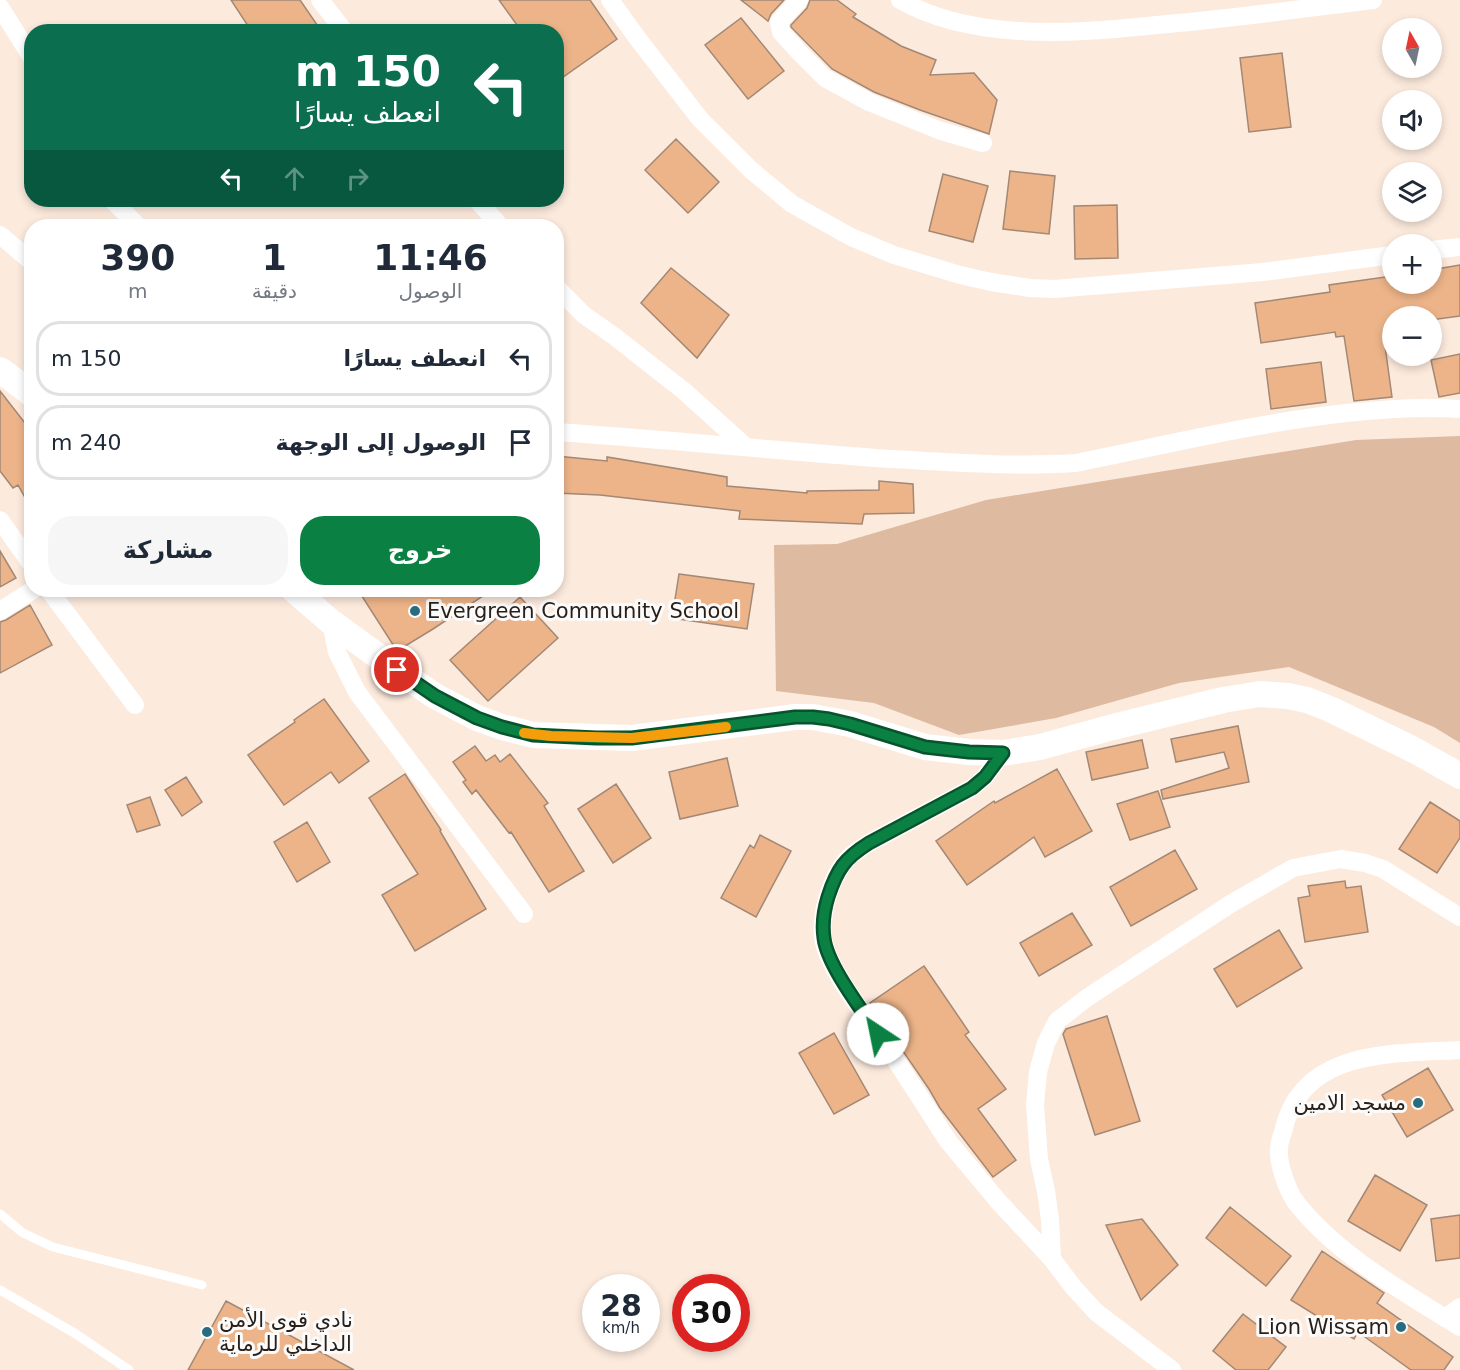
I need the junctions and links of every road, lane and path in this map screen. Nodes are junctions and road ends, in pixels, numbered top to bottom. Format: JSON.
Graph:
{"nodes":[{"id":1,"x":320,"y":0,"type":"edge"},
{"id":2,"x":610,"y":0,"type":"edge"},
{"id":3,"x":799,"y":0,"type":"edge"},
{"id":4,"x":900,"y":0,"type":"edge"},
{"id":5,"x":1373,"y":0,"type":"edge"},
{"id":6,"x":0,"y":7,"type":"edge"},
{"id":7,"x":339,"y":24,"type":"edge"},
{"id":8,"x":24,"y":45,"type":"edge"},
{"id":9,"x":983,"y":143,"type":"dead end"},
{"id":10,"x":119,"y":207,"type":"edge"},
{"id":11,"x":483,"y":207,"type":"edge"},
{"id":12,"x":131,"y":219,"type":"edge"},
{"id":13,"x":494,"y":219,"type":"edge"},
{"id":14,"x":0,"y":235,"type":"edge"},
{"id":15,"x":1460,"y":247,"type":"edge"},
{"id":16,"x":1442,"y":249,"type":"edge"},
{"id":17,"x":24,"y":255,"type":"edge"},
{"id":18,"x":1382,"y":256,"type":"edge"},
{"id":19,"x":564,"y":295,"type":"edge"},
{"id":20,"x":0,"y":370,"type":"edge"},
{"id":21,"x":24,"y":388,"type":"edge"},
{"id":22,"x":1460,"y":409,"type":"edge"},
{"id":23,"x":564,"y":433,"type":"edge"},
{"id":24,"x":746,"y":447,"type":"junction"},
{"id":25,"x":0,"y":520,"type":"edge"},
{"id":26,"x":24,"y":553,"type":"edge"},
{"id":27,"x":24,"y":596,"type":"edge"},
{"id":28,"x":54,"y":597,"type":"edge"},
{"id":29,"x":302,"y":597,"type":"edge"},
{"id":30,"x":0,"y":611,"type":"edge"},
{"id":31,"x":331,"y":622,"type":"junction"},
{"id":32,"x":135,"y":705,"type":"dead end"},
{"id":33,"x":1003,"y":753,"type":"junction"},
{"id":34,"x":1460,"y":776,"type":"edge"},
{"id":35,"x":524,"y":914,"type":"dead end"},
{"id":36,"x":1460,"y":916,"type":"edge"},
{"id":37,"x":1460,"y":1050,"type":"edge"},
{"id":38,"x":0,"y":1214,"type":"edge"},
{"id":39,"x":1052,"y":1259,"type":"junction"},
{"id":40,"x":202,"y":1284,"type":"dead end"},
{"id":41,"x":0,"y":1290,"type":"edge"},
{"id":42,"x":1455,"y":1318,"type":"edge"},
{"id":43,"x":129,"y":1370,"type":"edge"},
{"id":44,"x":1172,"y":1370,"type":"edge"}],
"edges":[{"from":1,"to":7,"type":"street"},
{"from":2,"to":18,"type":"street"},
{"from":3,"to":9,"type":"street"},
{"from":4,"to":5,"type":"street"},
{"from":6,"to":8,"type":"street"},
{"from":10,"to":12,"type":"street"},
{"from":11,"to":13,"type":"street"},
{"from":14,"to":17,"type":"street"},
{"from":15,"to":16,"type":"street"},
{"from":19,"to":24,"type":"street"},
{"from":20,"to":21,"type":"street"},
{"from":22,"to":24,"type":"street"},
{"from":23,"to":24,"type":"street"},
{"from":25,"to":26,"type":"street"},
{"from":27,"to":30,"type":"street"},
{"from":28,"to":32,"type":"street"},
{"from":29,"to":31,"type":"street"},
{"from":31,"to":33,"type":"street"},
{"from":31,"to":35,"type":"street"},
{"from":33,"to":34,"type":"street"},
{"from":33,"to":39,"type":"street"},
{"from":36,"to":39,"type":"street"},
{"from":37,"to":42,"type":"street"},
{"from":38,"to":40,"type":"lane"},
{"from":39,"to":44,"type":"street"},
{"from":41,"to":43,"type":"lane"}]}
